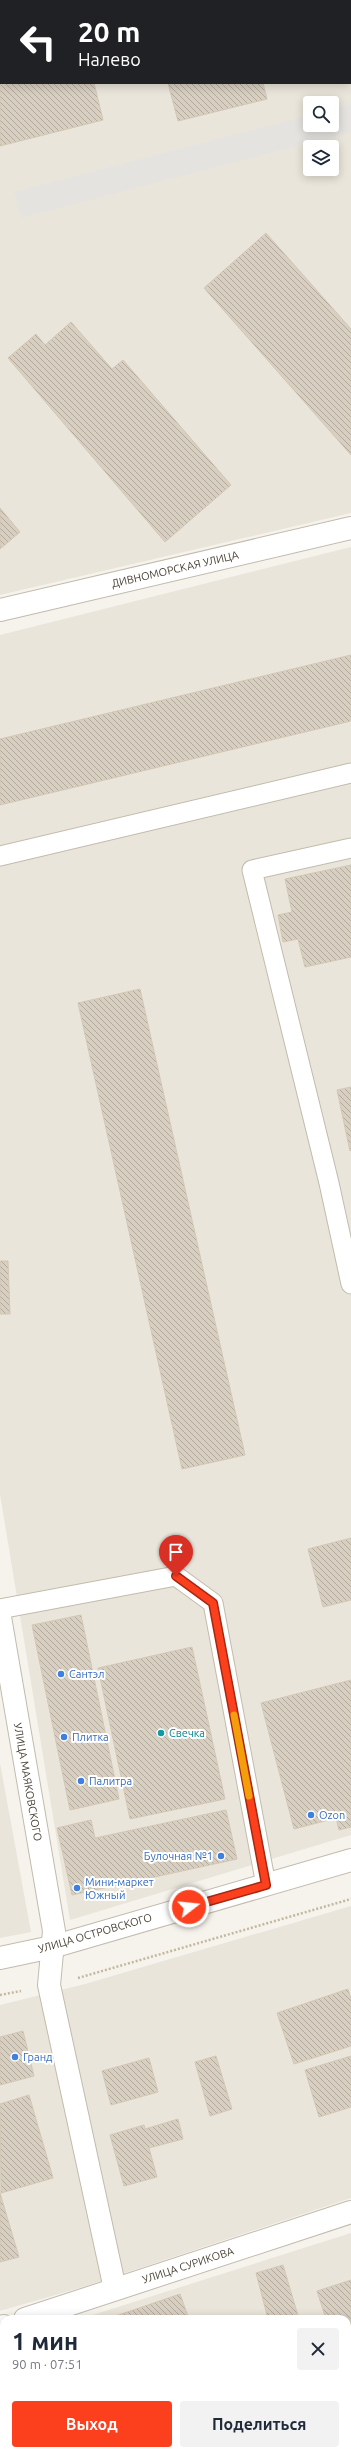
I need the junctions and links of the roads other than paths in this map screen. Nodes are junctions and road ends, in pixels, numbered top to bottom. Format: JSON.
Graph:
{"nodes":[{"id":1,"x":351,"y":528,"type":"edge"},
{"id":2,"x":0,"y":610,"type":"edge"},
{"id":3,"x":351,"y":772,"type":"edge"},
{"id":4,"x":351,"y":848,"type":"edge"},
{"id":5,"x":0,"y":856,"type":"edge"},
{"id":6,"x":351,"y":1284,"type":"edge"},
{"id":7,"x":0,"y":1609,"type":"edge"},
{"id":8,"x":0,"y":1617,"type":"edge"},
{"id":9,"x":351,"y":1860,"type":"edge"},
{"id":10,"x":266,"y":1885,"type":"junction"},
{"id":11,"x":52,"y":1946,"type":"junction"},
{"id":12,"x":0,"y":1958,"type":"edge"},
{"id":13,"x":351,"y":2212,"type":"edge"},
{"id":14,"x":115,"y":2289,"type":"junction"},
{"id":15,"x":37,"y":2315,"type":"edge"}],
"edges":[{"from":1,"to":2,"type":"street","name":"ДИВНОМОРСКАЯ УЛИЦА"},
{"from":3,"to":5,"type":"lane"},
{"from":4,"to":6,"type":"lane"},
{"from":7,"to":10,"type":"lane"},
{"from":8,"to":11,"type":"street","name":"УЛИЦА МАЯКОВСКОГО"},
{"from":9,"to":10,"type":"street","name":"УЛИЦА ОСТРОВСКОГО"},
{"from":10,"to":11,"type":"street","name":"УЛИЦА ОСТРОВСКОГО"},
{"from":11,"to":12,"type":"street","name":"УЛИЦА ОСТРОВСКОГО"},
{"from":11,"to":14,"type":"street","name":"УЛИЦА МАЯКОВСКОГО"},
{"from":13,"to":14,"type":"street","name":"УЛИЦА СУРИКОВА"},
{"from":14,"to":15,"type":"street","name":"УЛИЦА СУРИКОВА"}]}
